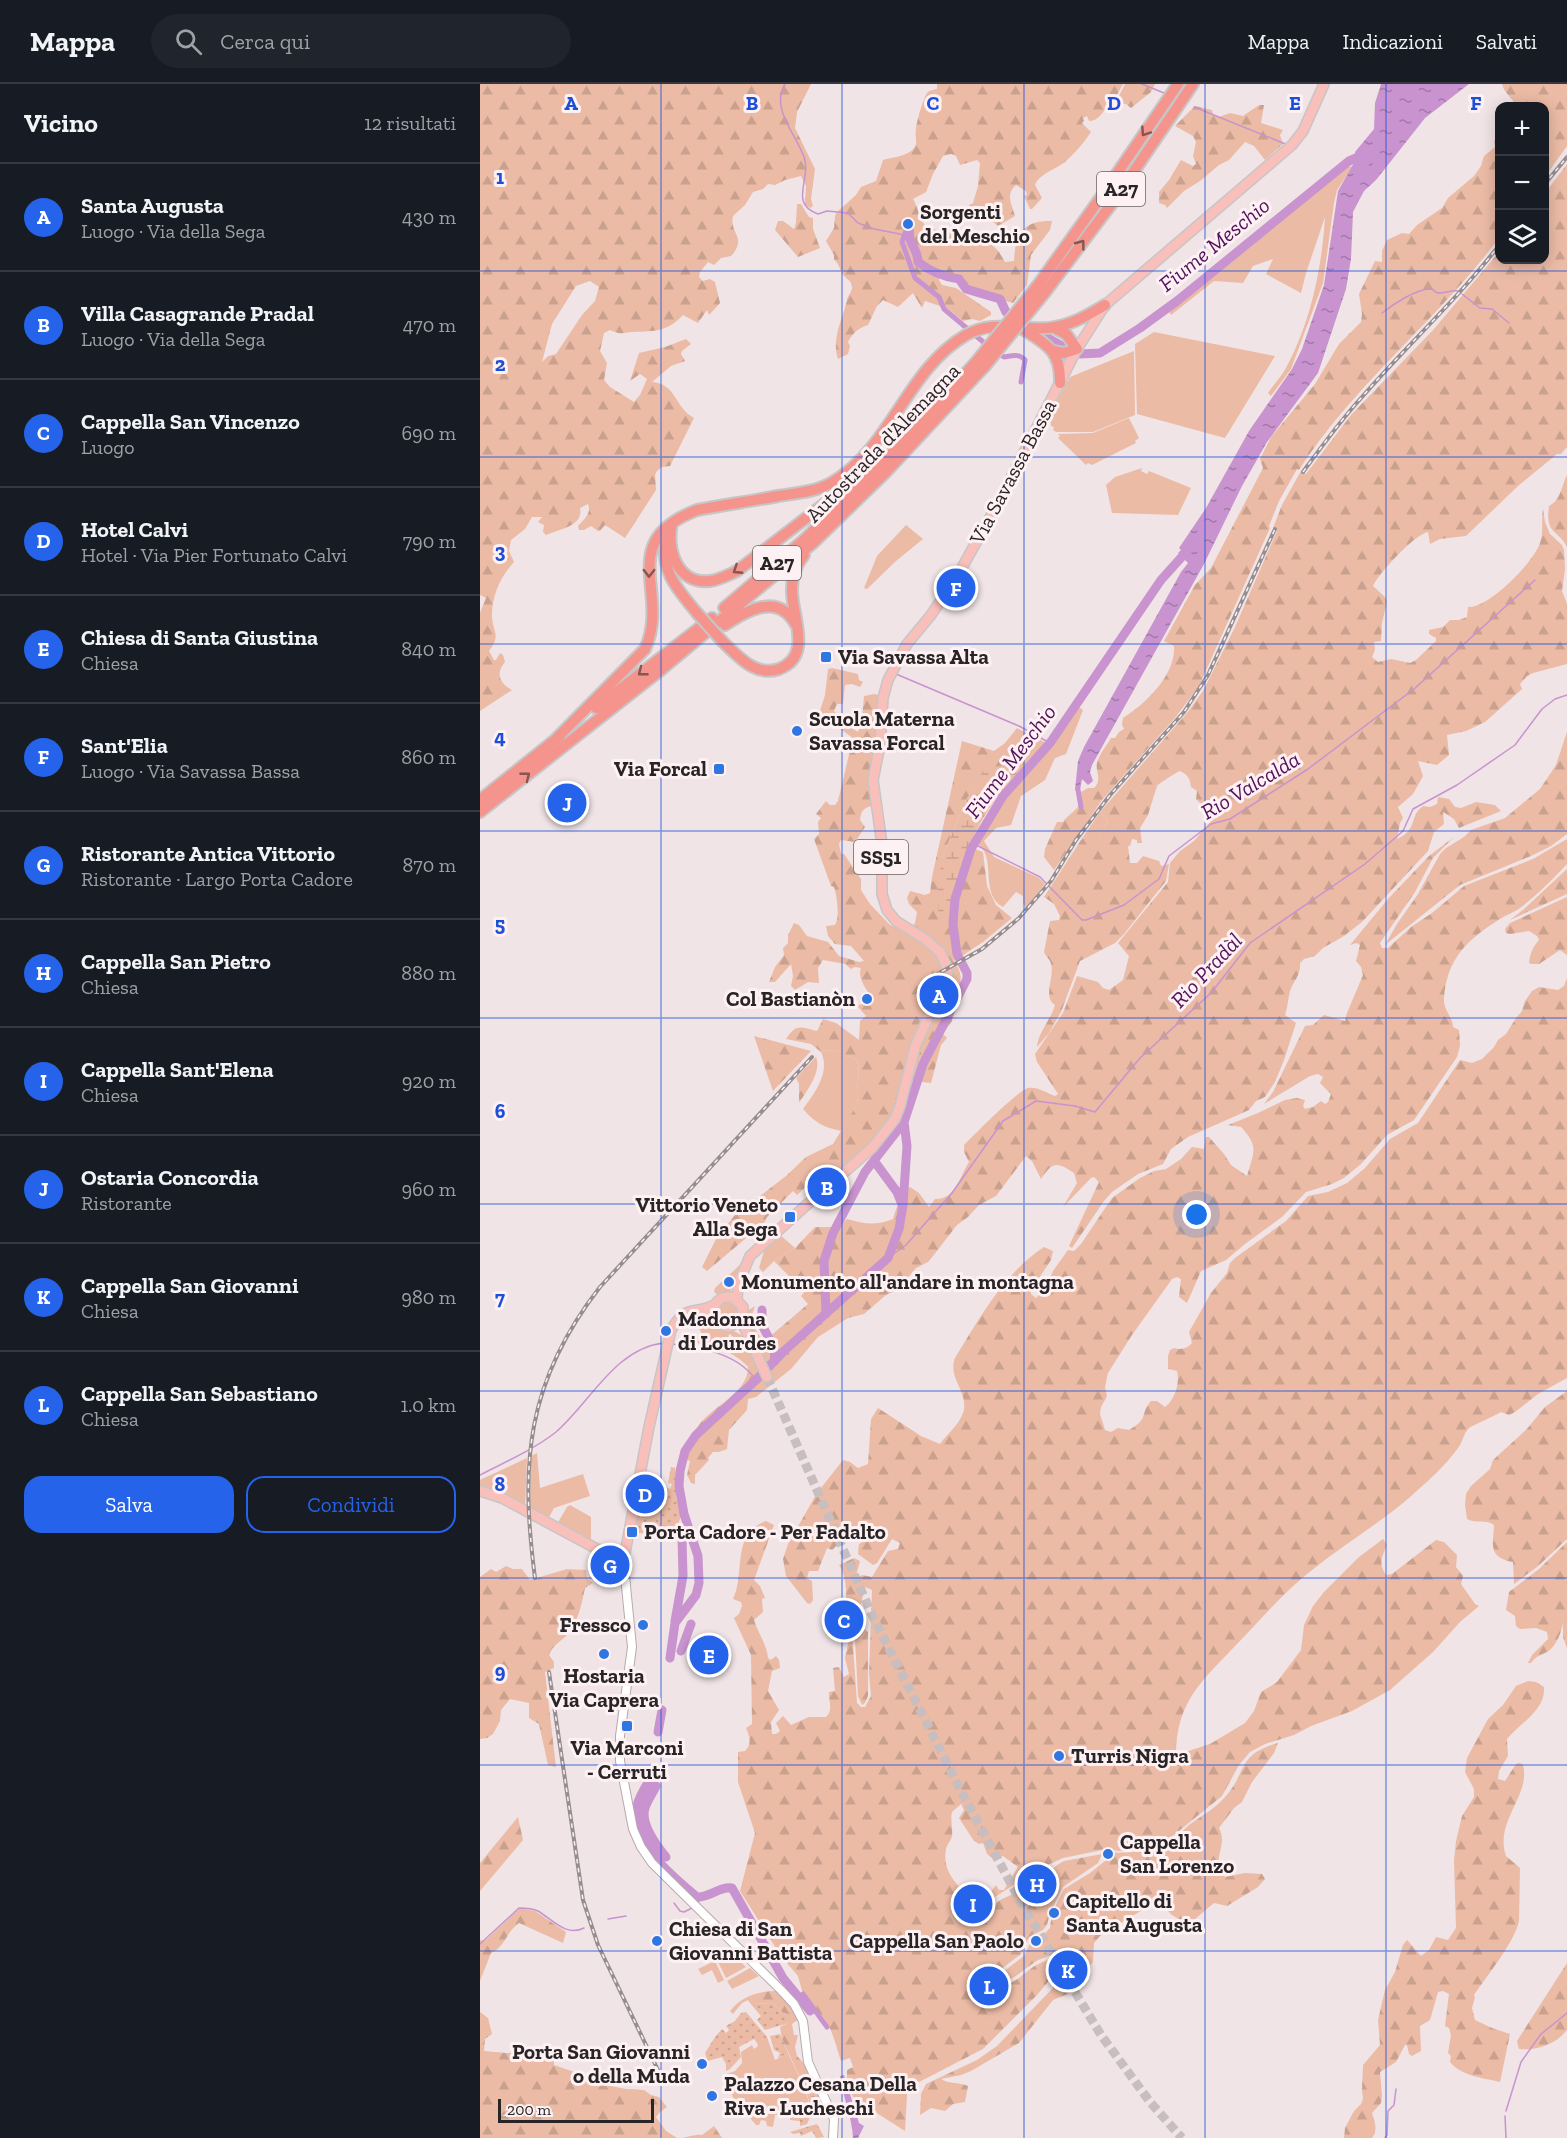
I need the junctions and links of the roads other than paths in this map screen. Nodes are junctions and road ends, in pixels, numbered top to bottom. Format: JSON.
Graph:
{"nodes":[{"id":1,"x":1178,"y":84,"type":"edge"},
{"id":2,"x":1193,"y":84,"type":"edge"},
{"id":3,"x":1324,"y":84,"type":"edge"},
{"id":4,"x":1042,"y":288,"type":"junction"},
{"id":5,"x":1105,"y":305,"type":"junction"},
{"id":6,"x":1020,"y":328,"type":"junction"},
{"id":7,"x":1055,"y":328,"type":"junction"},
{"id":8,"x":1077,"y":349,"type":"junction"},
{"id":9,"x":1054,"y":351,"type":"junction"},
{"id":10,"x":981,"y":364,"type":"junction"},
{"id":11,"x":1060,"y":383,"type":"junction"},
{"id":12,"x":900,"y":445,"type":"junction"},
{"id":13,"x":672,"y":523,"type":"junction"},
{"id":14,"x":813,"y":543,"type":"junction"},
{"id":15,"x":798,"y":631,"type":"junction"},
{"id":16,"x":663,"y":669,"type":"junction"},
{"id":17,"x":555,"y":740,"type":"junction"},
{"id":18,"x":480,"y":800,"type":"edge"},
{"id":19,"x":480,"y":812,"type":"edge"},
{"id":20,"x":832,"y":1183,"type":"dead end"},
{"id":21,"x":822,"y":1191,"type":"dead end"},
{"id":22,"x":733,"y":1298,"type":"junction"},
{"id":23,"x":714,"y":1305,"type":"junction"},
{"id":24,"x":698,"y":1309,"type":"junction"},
{"id":25,"x":714,"y":1317,"type":"junction"},
{"id":26,"x":738,"y":1323,"type":"junction"},
{"id":27,"x":766,"y":1375,"type":"tunnel mouth"},
{"id":28,"x":480,"y":1491,"type":"edge"},
{"id":29,"x":626,"y":1540,"type":"junction"},
{"id":30,"x":610,"y":1550,"type":"junction"},
{"id":31,"x":624,"y":1553,"type":"junction"},
{"id":32,"x":624,"y":1571,"type":"junction"},
{"id":33,"x":833,"y":2138,"type":"edge"}],
"edges":[{"from":1,"to":4,"type":"highway","name":"Autostrada d'Alemagna","number":"A27","one_way":true},
{"from":4,"to":2,"type":"highway","name":"Autostrada d'Alemagna","number":"A27","one_way":true},
{"from":3,"to":5,"type":"main road","number":"SS51"},
{"from":4,"to":10,"type":"highway","name":"Autostrada d'Alemagna","number":"A27","bridge":true},
{"from":5,"to":7,"type":"highway","number":"A27"},
{"from":5,"to":8,"type":"main road","number":"SS51"},
{"from":6,"to":7,"type":"highway","number":"A27"},
{"from":6,"to":9,"type":"highway"},
{"from":6,"to":13,"type":"highway","number":"A27"},
{"from":7,"to":8,"type":"highway"},
{"from":8,"to":9,"type":"highway"},
{"from":8,"to":11,"type":"main road","name":"Via Savassa Bassa","number":"SS51"},
{"from":9,"to":11,"type":"highway"},
{"from":10,"to":12,"type":"highway","name":"Autostrada d'Alemagna","number":"A27"},
{"from":10,"to":14,"type":"highway","name":"Autostrada d'Alemagna","number":"A27"},
{"from":11,"to":20,"type":"main road","name":"Via Savassa Bassa","number":"SS51"},
{"from":12,"to":13,"type":"highway","number":"A27","one_way":true},
{"from":12,"to":17,"type":"highway","name":"Autostrada d'Alemagna","number":"A27","one_way":true},
{"from":13,"to":15,"type":"highway","number":"A27","bridge":true},
{"from":13,"to":17,"type":"highway","number":"A27","one_way":true},
{"from":14,"to":15,"type":"highway","number":"A27"},
{"from":14,"to":16,"type":"highway","name":"Autostrada d'Alemagna","number":"A27"},
{"from":15,"to":16,"type":"highway","number":"A27"},
{"from":19,"to":16,"type":"highway","name":"Autostrada d'Alemagna","number":"A27","one_way":true},
{"from":17,"to":18,"type":"highway","name":"Autostrada d'Alemagna","number":"A27"},
{"from":21,"to":22,"type":"main road"},
{"from":22,"to":23,"type":"main road"},
{"from":22,"to":26,"type":"main road"},
{"from":23,"to":24,"type":"main road"},
{"from":23,"to":25,"type":"main road"},
{"from":24,"to":25,"type":"main road"},
{"from":24,"to":29,"type":"main road"},
{"from":25,"to":26,"type":"main road"},
{"from":26,"to":27,"type":"main road"},
{"from":28,"to":30,"type":"main road"},
{"from":29,"to":30,"type":"main road"},
{"from":29,"to":31,"type":"main road"},
{"from":30,"to":31,"type":"main road"},
{"from":30,"to":32,"type":"street"},
{"from":31,"to":32,"type":"street"},
{"from":32,"to":33,"type":"street"}]}
